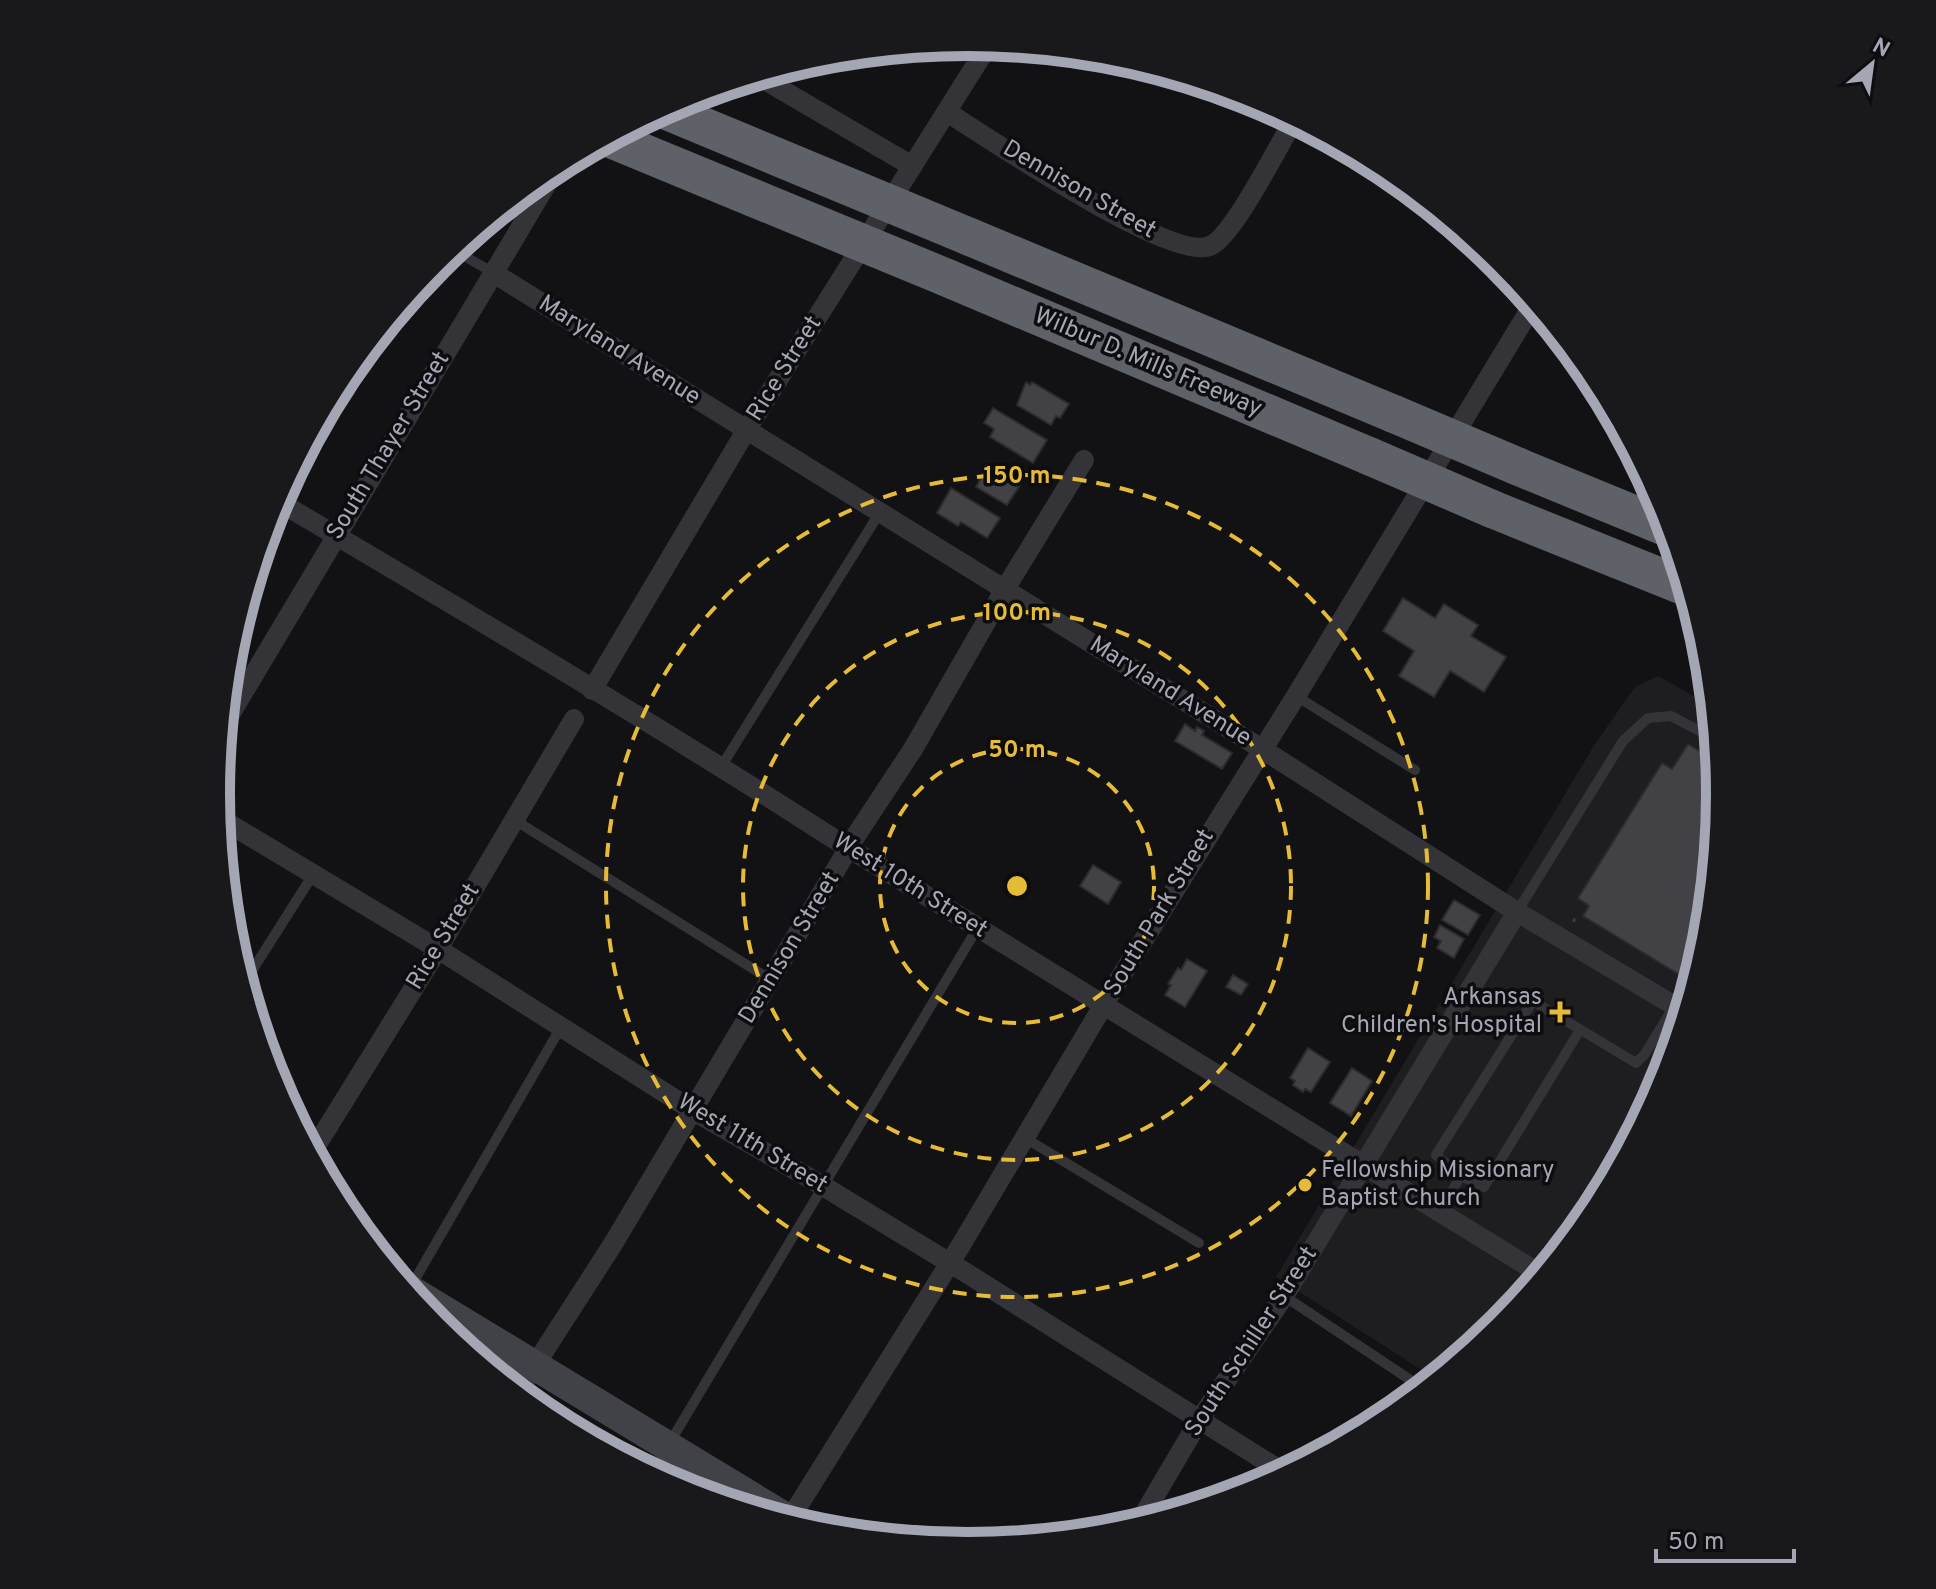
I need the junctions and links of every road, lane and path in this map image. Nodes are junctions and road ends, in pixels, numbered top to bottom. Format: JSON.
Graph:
{"nodes":[{"id":1,"x":981,"y":57,"type":"edge"},
{"id":2,"x":771,"y":83,"type":"edge"},
{"id":3,"x":947,"y":112,"type":"junction"},
{"id":4,"x":677,"y":115,"type":"edge"},
{"id":5,"x":1289,"y":129,"type":"edge"},
{"id":6,"x":621,"y":143,"type":"edge"},
{"id":7,"x":912,"y":166,"type":"junction"},
{"id":8,"x":541,"y":192,"type":"edge"},
{"id":9,"x":463,"y":256,"type":"edge"},
{"id":10,"x":492,"y":272,"type":"junction"},
{"id":11,"x":1528,"y":314,"type":"edge"},
{"id":12,"x":747,"y":429,"type":"junction"},
{"id":13,"x":1084,"y":460,"type":"dead end"},
{"id":14,"x":288,"y":507,"type":"edge"},
{"id":15,"x":880,"y":512,"type":"junction"},
{"id":16,"x":1654,"y":522,"type":"edge"},
{"id":17,"x":337,"y":535,"type":"junction"},
{"id":18,"x":1587,"y":546,"type":"junction"},
{"id":19,"x":1675,"y":582,"type":"edge"},
{"id":20,"x":1005,"y":589,"type":"junction"},
{"id":21,"x":1681,"y":602,"type":"edge"},
{"id":22,"x":592,"y":690,"type":"junction"},
{"id":23,"x":1296,"y":696,"type":"junction"},
{"id":24,"x":235,"y":706,"type":"edge"},
{"id":25,"x":574,"y":719,"type":"dead end"},
{"id":26,"x":1704,"y":733,"type":"edge"},
{"id":27,"x":1262,"y":749,"type":"junction"},
{"id":28,"x":721,"y":767,"type":"junction"},
{"id":29,"x":1415,"y":770,"type":"dead end"},
{"id":30,"x":513,"y":819,"type":"junction"},
{"id":31,"x":231,"y":824,"type":"edge"},
{"id":32,"x":849,"y":849,"type":"junction"},
{"id":33,"x":314,"y":873,"type":"junction"},
{"id":34,"x":1517,"y":912,"type":"junction"},
{"id":35,"x":1578,"y":914,"type":"dead end"},
{"id":36,"x":1571,"y":925,"type":"dead end"},
{"id":37,"x":978,"y":927,"type":"junction"},
{"id":38,"x":438,"y":949,"type":"junction"},
{"id":39,"x":252,"y":971,"type":"edge"},
{"id":40,"x":771,"y":980,"type":"junction"},
{"id":41,"x":1104,"y":1006,"type":"junction"},
{"id":42,"x":1675,"y":1006,"type":"edge"},
{"id":43,"x":1670,"y":1022,"type":"edge"},
{"id":44,"x":561,"y":1027,"type":"junction"},
{"id":45,"x":1580,"y":1030,"type":"junction"},
{"id":46,"x":692,"y":1110,"type":"junction"},
{"id":47,"x":1025,"y":1138,"type":"junction"},
{"id":48,"x":318,"y":1143,"type":"edge"},
{"id":49,"x":1363,"y":1166,"type":"junction"},
{"id":50,"x":1461,"y":1176,"type":"junction"},
{"id":51,"x":823,"y":1186,"type":"junction"},
{"id":52,"x":1439,"y":1212,"type":"junction"},
{"id":53,"x":1199,"y":1243,"type":"dead end"},
{"id":54,"x":949,"y":1263,"type":"junction"},
{"id":55,"x":1533,"y":1269,"type":"edge"},
{"id":56,"x":411,"y":1279,"type":"edge"},
{"id":57,"x":1284,"y":1296,"type":"junction"},
{"id":58,"x":435,"y":1305,"type":"edge"},
{"id":59,"x":533,"y":1365,"type":"junction"},
{"id":60,"x":523,"y":1383,"type":"edge"},
{"id":61,"x":1414,"y":1383,"type":"edge"},
{"id":62,"x":1200,"y":1419,"type":"junction"},
{"id":63,"x":667,"y":1447,"type":"junction"},
{"id":64,"x":1274,"y":1466,"type":"edge"},
{"id":65,"x":756,"y":1502,"type":"edge"},
{"id":66,"x":1146,"y":1511,"type":"edge"},
{"id":67,"x":797,"y":1513,"type":"edge"}],
"edges":[{"from":1,"to":3,"type":"street","name":"Rice Street"},
{"from":2,"to":7,"type":"street"},
{"from":3,"to":5,"type":"street","name":"Dennison Street"},
{"from":3,"to":7,"type":"street","name":"Rice Street"},
{"from":4,"to":16,"type":"highway","name":"Wilbur D. Mills Freeway","bridge":true},
{"from":6,"to":18,"type":"highway","name":"Wilbur D. Mills Freeway","bridge":true},
{"from":7,"to":12,"type":"street","name":"Rice Street"},
{"from":8,"to":10,"type":"street","name":"South Thayer Street"},
{"from":9,"to":10,"type":"lane"},
{"from":10,"to":12,"type":"street","name":"Maryland Avenue"},
{"from":10,"to":17,"type":"street","name":"South Thayer Street"},
{"from":11,"to":23,"type":"street","name":"South Park Street"},
{"from":12,"to":15,"type":"street","name":"Maryland Avenue"},
{"from":12,"to":22,"type":"street","name":"Rice Street"},
{"from":13,"to":20,"type":"street","name":"Dennison Street"},
{"from":14,"to":17,"type":"street","name":"West 10th Street"},
{"from":15,"to":20,"type":"street","name":"Maryland Avenue"},
{"from":15,"to":28,"type":"lane"},
{"from":17,"to":22,"type":"street","name":"West 10th Street"},
{"from":17,"to":24,"type":"street","name":"South Thayer Street"},
{"from":18,"to":19,"type":"highway","name":"Wilbur D. Mills Freeway"},
{"from":18,"to":21,"type":"highway"},
{"from":20,"to":27,"type":"street","name":"Maryland Avenue"},
{"from":20,"to":32,"type":"street","name":"Dennison Street"},
{"from":22,"to":28,"type":"street","name":"West 10th Street"},
{"from":23,"to":27,"type":"street","name":"South Park Street"},
{"from":23,"to":29,"type":"lane"},
{"from":25,"to":30,"type":"street","name":"Rice Street"},
{"from":26,"to":34,"type":"lane"},
{"from":27,"to":34,"type":"street","name":"Maryland Avenue"},
{"from":27,"to":41,"type":"street","name":"South Park Street"},
{"from":28,"to":32,"type":"street","name":"West 10th Street"},
{"from":30,"to":38,"type":"street","name":"Rice Street"},
{"from":30,"to":40,"type":"lane"},
{"from":31,"to":33,"type":"street","name":"West 11th Street"},
{"from":32,"to":37,"type":"street","name":"West 10th Street"},
{"from":32,"to":40,"type":"street","name":"Dennison Street"},
{"from":33,"to":38,"type":"street","name":"West 11th Street"},
{"from":33,"to":39,"type":"lane"},
{"from":34,"to":42,"type":"street","name":"Maryland Avenue"},
{"from":34,"to":49,"type":"street","name":"South Schiller Street"},
{"from":35,"to":36,"type":"path"},
{"from":37,"to":41,"type":"street","name":"West 10th Street"},
{"from":37,"to":51,"type":"lane"},
{"from":38,"to":44,"type":"street","name":"West 11th Street"},
{"from":38,"to":48,"type":"street","name":"Rice Street"},
{"from":40,"to":46,"type":"street","name":"Dennison Street"},
{"from":41,"to":47,"type":"street","name":"South Park Street"},
{"from":41,"to":49,"type":"street","name":"West 10th Street"},
{"from":43,"to":45,"type":"lane"},
{"from":44,"to":46,"type":"street","name":"West 11th Street"},
{"from":44,"to":56,"type":"lane"},
{"from":45,"to":50,"type":"lane"},
{"from":45,"to":50,"type":"lane"},
{"from":46,"to":51,"type":"street","name":"West 11th Street"},
{"from":46,"to":59,"type":"street","name":"Dennison Street"},
{"from":47,"to":53,"type":"lane"},
{"from":47,"to":54,"type":"street","name":"South Park Street"},
{"from":49,"to":52,"type":"street","name":"West 10th Street"},
{"from":49,"to":57,"type":"street","name":"South Schiller Street"},
{"from":50,"to":52,"type":"lane"},
{"from":51,"to":54,"type":"street","name":"West 11th Street"},
{"from":51,"to":63,"type":"lane"},
{"from":52,"to":55,"type":"street","name":"West 10th Street"},
{"from":54,"to":62,"type":"street","name":"West 11th Street"},
{"from":54,"to":67,"type":"street","name":"South Park Street"},
{"from":57,"to":61,"type":"lane"},
{"from":57,"to":62,"type":"street","name":"South Schiller Street"},
{"from":58,"to":59,"type":"street"},
{"from":59,"to":60,"type":"street","name":"Dennison Street"},
{"from":59,"to":63,"type":"street"},
{"from":62,"to":64,"type":"street","name":"West 11th Street"},
{"from":62,"to":66,"type":"street","name":"South Schiller Street"},
{"from":63,"to":65,"type":"street"}]}
